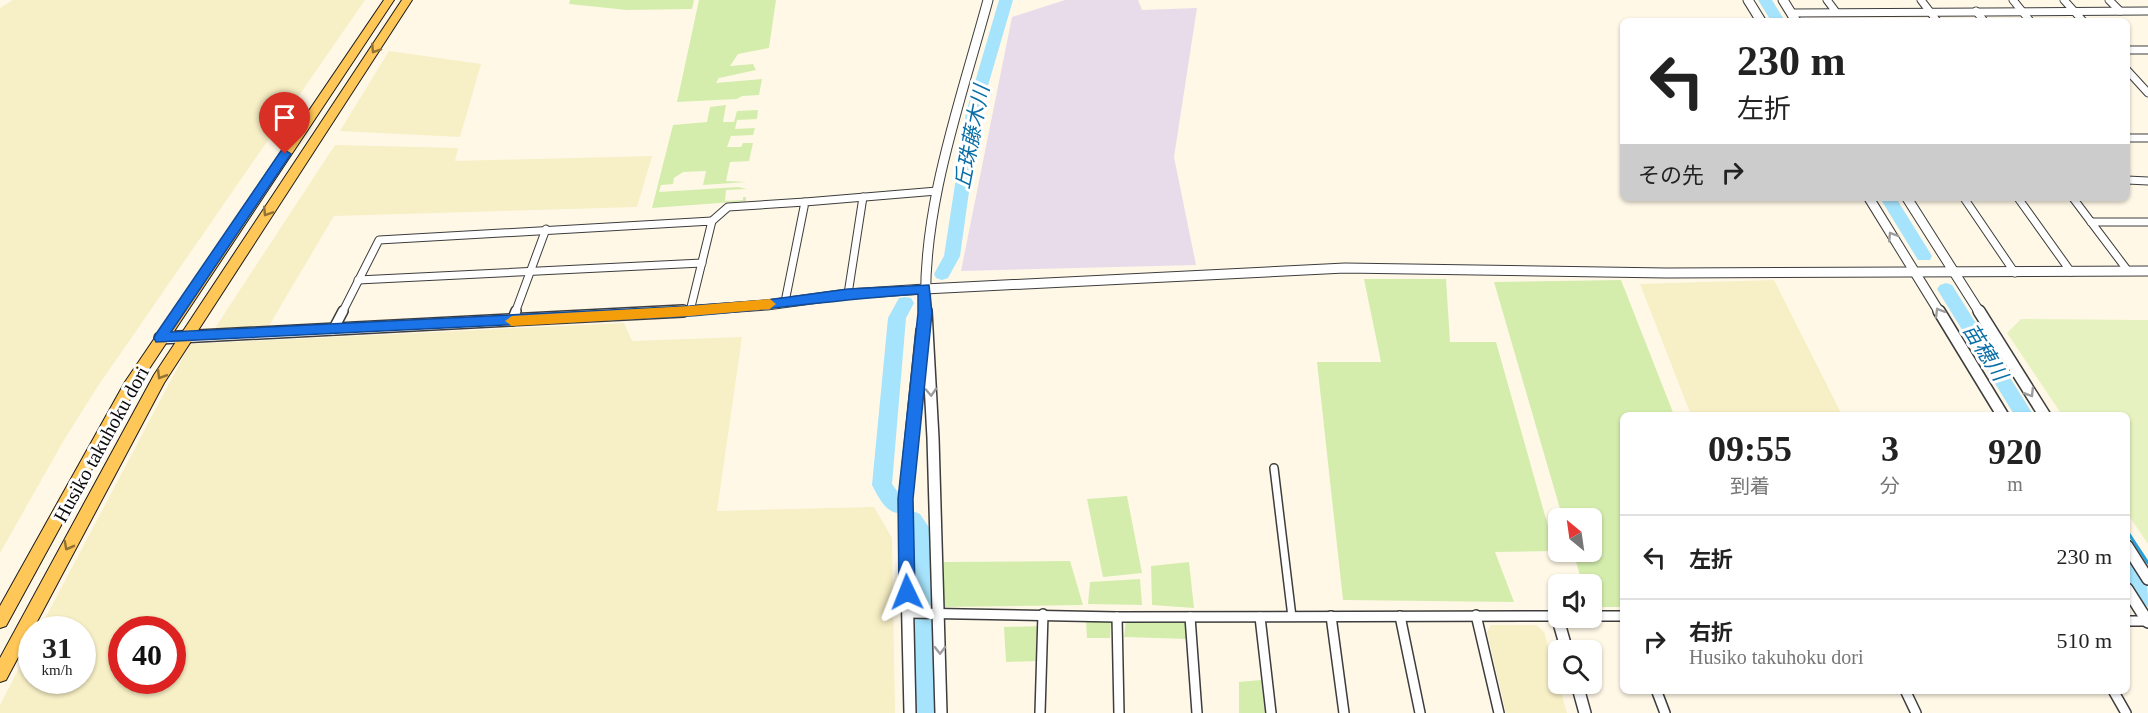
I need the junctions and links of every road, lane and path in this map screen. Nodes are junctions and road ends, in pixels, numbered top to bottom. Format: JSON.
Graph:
{"nodes":[{"id":1,"x":389,"y":0,"type":"edge"},
{"id":2,"x":407,"y":0,"type":"edge"},
{"id":3,"x":988,"y":0,"type":"edge"},
{"id":4,"x":1748,"y":0,"type":"edge"},
{"id":5,"x":1783,"y":0,"type":"edge"},
{"id":6,"x":1827,"y":0,"type":"edge"},
{"id":7,"x":1921,"y":0,"type":"edge"},
{"id":8,"x":2013,"y":0,"type":"edge"},
{"id":9,"x":2064,"y":0,"type":"edge"},
{"id":10,"x":2109,"y":0,"type":"edge"},
{"id":11,"x":1976,"y":10,"type":"junction"},
{"id":12,"x":2021,"y":10,"type":"junction"},
{"id":13,"x":1930,"y":11,"type":"junction"},
{"id":14,"x":2074,"y":11,"type":"junction"},
{"id":15,"x":2120,"y":11,"type":"junction"},
{"id":16,"x":2148,"y":11,"type":"edge"},
{"id":17,"x":1837,"y":12,"type":"junction"},
{"id":18,"x":1884,"y":12,"type":"junction"},
{"id":19,"x":1791,"y":13,"type":"junction"},
{"id":20,"x":1759,"y":18,"type":"edge"},
{"id":21,"x":1794,"y":18,"type":"edge"},
{"id":22,"x":1842,"y":18,"type":"edge"},
{"id":23,"x":1889,"y":18,"type":"edge"},
{"id":24,"x":1935,"y":18,"type":"edge"},
{"id":25,"x":1982,"y":18,"type":"edge"},
{"id":26,"x":2028,"y":18,"type":"edge"},
{"id":27,"x":2080,"y":18,"type":"edge"},
{"id":28,"x":2130,"y":50,"type":"edge"},
{"id":29,"x":2148,"y":50,"type":"edge"},
{"id":30,"x":2130,"y":73,"type":"edge"},
{"id":31,"x":2139,"y":83,"type":"junction"},
{"id":32,"x":2148,"y":83,"type":"edge"},
{"id":33,"x":2148,"y":93,"type":"edge"},
{"id":34,"x":2130,"y":137,"type":"edge"},
{"id":35,"x":2148,"y":138,"type":"edge"},
{"id":36,"x":2130,"y":180,"type":"edge"},
{"id":37,"x":2148,"y":181,"type":"edge"},
{"id":38,"x":937,"y":191,"type":"junction"},
{"id":39,"x":863,"y":197,"type":"junction"},
{"id":40,"x":1871,"y":201,"type":"edge"},
{"id":41,"x":1909,"y":201,"type":"edge"},
{"id":42,"x":1966,"y":201,"type":"edge"},
{"id":43,"x":2020,"y":201,"type":"edge"},
{"id":44,"x":2075,"y":201,"type":"edge"},
{"id":45,"x":805,"y":202,"type":"junction"},
{"id":46,"x":712,"y":221,"type":"junction"},
{"id":47,"x":2091,"y":222,"type":"junction"},
{"id":48,"x":2148,"y":222,"type":"edge"},
{"id":49,"x":546,"y":229,"type":"junction"},
{"id":50,"x":702,"y":263,"type":"junction"},
{"id":51,"x":530,"y":271,"type":"junction"},
{"id":52,"x":2128,"y":271,"type":"junction"},
{"id":53,"x":2148,"y":271,"type":"edge"},
{"id":54,"x":2071,"y":272,"type":"junction"},
{"id":55,"x":1917,"y":273,"type":"junction"},
{"id":56,"x":1953,"y":273,"type":"junction"},
{"id":57,"x":2015,"y":273,"type":"junction"},
{"id":58,"x":358,"y":280,"type":"junction"},
{"id":59,"x":925,"y":289,"type":"junction"},
{"id":60,"x":848,"y":294,"type":"junction"},
{"id":61,"x":784,"y":302,"type":"junction"},
{"id":62,"x":690,"y":311,"type":"junction"},
{"id":63,"x":925,"y":313,"type":"junction"},
{"id":64,"x":512,"y":321,"type":"junction"},
{"id":65,"x":333,"y":330,"type":"junction"},
{"id":66,"x":160,"y":338,"type":"junction"},
{"id":67,"x":184,"y":338,"type":"junction"},
{"id":68,"x":2001,"y":412,"type":"edge"},
{"id":69,"x":2042,"y":412,"type":"edge"},
{"id":70,"x":1274,"y":468,"type":"dead end"},
{"id":71,"x":2130,"y":551,"type":"edge"},
{"id":72,"x":2148,"y":579,"type":"edge"},
{"id":73,"x":2130,"y":594,"type":"edge"},
{"id":74,"x":939,"y":612,"type":"junction"},
{"id":75,"x":908,"y":614,"type":"junction"},
{"id":76,"x":1044,"y":614,"type":"junction"},
{"id":77,"x":1476,"y":615,"type":"junction"},
{"id":78,"x":1620,"y":615,"type":"edge"},
{"id":79,"x":1331,"y":616,"type":"junction"},
{"id":80,"x":1400,"y":616,"type":"junction"},
{"id":81,"x":1548,"y":616,"type":"edge"},
{"id":82,"x":1602,"y":616,"type":"edge"},
{"id":83,"x":1117,"y":617,"type":"junction"},
{"id":84,"x":1190,"y":617,"type":"junction"},
{"id":85,"x":1260,"y":617,"type":"junction"},
{"id":86,"x":1292,"y":617,"type":"junction"},
{"id":87,"x":0,"y":621,"type":"edge"},
{"id":88,"x":2130,"y":621,"type":"edge"},
{"id":89,"x":2148,"y":621,"type":"edge"},
{"id":90,"x":0,"y":674,"type":"edge"},
{"id":91,"x":1580,"y":694,"type":"edge"},
{"id":92,"x":1658,"y":694,"type":"edge"},
{"id":93,"x":1907,"y":694,"type":"edge"},
{"id":94,"x":2115,"y":694,"type":"edge"},
{"id":95,"x":910,"y":713,"type":"edge"},
{"id":96,"x":941,"y":713,"type":"edge"},
{"id":97,"x":1040,"y":713,"type":"edge"},
{"id":98,"x":1119,"y":713,"type":"edge"},
{"id":99,"x":1197,"y":713,"type":"edge"},
{"id":100,"x":1271,"y":713,"type":"edge"},
{"id":101,"x":1344,"y":713,"type":"edge"},
{"id":102,"x":1420,"y":713,"type":"edge"},
{"id":103,"x":1499,"y":713,"type":"edge"},
{"id":104,"x":1585,"y":713,"type":"edge"},
{"id":105,"x":1665,"y":713,"type":"edge"},
{"id":106,"x":1916,"y":713,"type":"edge"},
{"id":107,"x":2126,"y":713,"type":"edge"}],
"edges":[{"from":1,"to":66,"type":"main road","name":"Husiko takuhoku dori"},
{"from":2,"to":67,"type":"main road","name":"Husiko takuhoku dori","one_way":true},
{"from":3,"to":38,"type":"street"},
{"from":4,"to":20,"type":"street"},
{"from":5,"to":19,"type":"street"},
{"from":6,"to":17,"type":"street"},
{"from":7,"to":13,"type":"street"},
{"from":8,"to":12,"type":"street"},
{"from":9,"to":14,"type":"street"},
{"from":10,"to":15,"type":"street"},
{"from":11,"to":12,"type":"street"},
{"from":11,"to":13,"type":"street"},
{"from":11,"to":25,"type":"street"},
{"from":12,"to":14,"type":"street"},
{"from":12,"to":26,"type":"street"},
{"from":13,"to":18,"type":"street"},
{"from":13,"to":24,"type":"street"},
{"from":14,"to":15,"type":"street"},
{"from":14,"to":27,"type":"street"},
{"from":15,"to":16,"type":"street"},
{"from":17,"to":18,"type":"street"},
{"from":17,"to":19,"type":"street"},
{"from":17,"to":22,"type":"street"},
{"from":18,"to":23,"type":"street"},
{"from":19,"to":21,"type":"street"},
{"from":28,"to":29,"type":"street"},
{"from":30,"to":31,"type":"street"},
{"from":31,"to":32,"type":"street"},
{"from":31,"to":33,"type":"street"},
{"from":34,"to":35,"type":"street"},
{"from":36,"to":37,"type":"street"},
{"from":38,"to":39,"type":"street"},
{"from":38,"to":59,"type":"street"},
{"from":39,"to":45,"type":"street"},
{"from":39,"to":60,"type":"street"},
{"from":55,"to":40,"type":"street","one_way":true},
{"from":41,"to":56,"type":"street"},
{"from":42,"to":57,"type":"street"},
{"from":43,"to":54,"type":"street"},
{"from":44,"to":47,"type":"street"},
{"from":45,"to":46,"type":"street"},
{"from":45,"to":61,"type":"street"},
{"from":46,"to":49,"type":"street"},
{"from":46,"to":50,"type":"street"},
{"from":47,"to":48,"type":"street"},
{"from":47,"to":52,"type":"street"},
{"from":49,"to":51,"type":"street"},
{"from":49,"to":58,"type":"street"},
{"from":50,"to":51,"type":"street"},
{"from":50,"to":62,"type":"street"},
{"from":51,"to":58,"type":"street"},
{"from":51,"to":64,"type":"street"},
{"from":52,"to":53,"type":"street"},
{"from":52,"to":54,"type":"street"},
{"from":54,"to":57,"type":"street"},
{"from":55,"to":56,"type":"street"},
{"from":55,"to":59,"type":"street"},
{"from":68,"to":55,"type":"street","one_way":true},
{"from":56,"to":57,"type":"street"},
{"from":56,"to":69,"type":"street","one_way":true},
{"from":58,"to":65,"type":"street"},
{"from":59,"to":60,"type":"street"},
{"from":59,"to":63,"type":"street"},
{"from":60,"to":61,"type":"street"},
{"from":61,"to":62,"type":"street"},
{"from":62,"to":64,"type":"street"},
{"from":63,"to":74,"type":"street","one_way":true},
{"from":63,"to":75,"type":"street"},
{"from":64,"to":65,"type":"street"},
{"from":65,"to":67,"type":"street"},
{"from":66,"to":67,"type":"street"},
{"from":66,"to":87,"type":"main road","name":"Husiko takuhoku dori"},
{"from":67,"to":90,"type":"main road","name":"Husiko takuhoku dori","one_way":true},
{"from":70,"to":86,"type":"street"},
{"from":71,"to":72,"type":"street"},
{"from":73,"to":89,"type":"street"},
{"from":74,"to":75,"type":"street"},
{"from":74,"to":76,"type":"street"},
{"from":74,"to":96,"type":"street","one_way":true},
{"from":75,"to":95,"type":"street"},
{"from":76,"to":83,"type":"street"},
{"from":76,"to":97,"type":"street"},
{"from":77,"to":80,"type":"street"},
{"from":77,"to":81,"type":"street"},
{"from":77,"to":103,"type":"street"},
{"from":78,"to":82,"type":"street"},
{"from":79,"to":80,"type":"street"},
{"from":79,"to":86,"type":"street"},
{"from":79,"to":101,"type":"street"},
{"from":80,"to":102,"type":"street"},
{"from":83,"to":84,"type":"street"},
{"from":83,"to":98,"type":"street"},
{"from":84,"to":85,"type":"street"},
{"from":84,"to":99,"type":"street"},
{"from":85,"to":86,"type":"street"},
{"from":85,"to":100,"type":"street"},
{"from":88,"to":89,"type":"street"},
{"from":91,"to":104,"type":"street"},
{"from":92,"to":105,"type":"street"},
{"from":93,"to":106,"type":"street"},
{"from":94,"to":107,"type":"street"}]}
